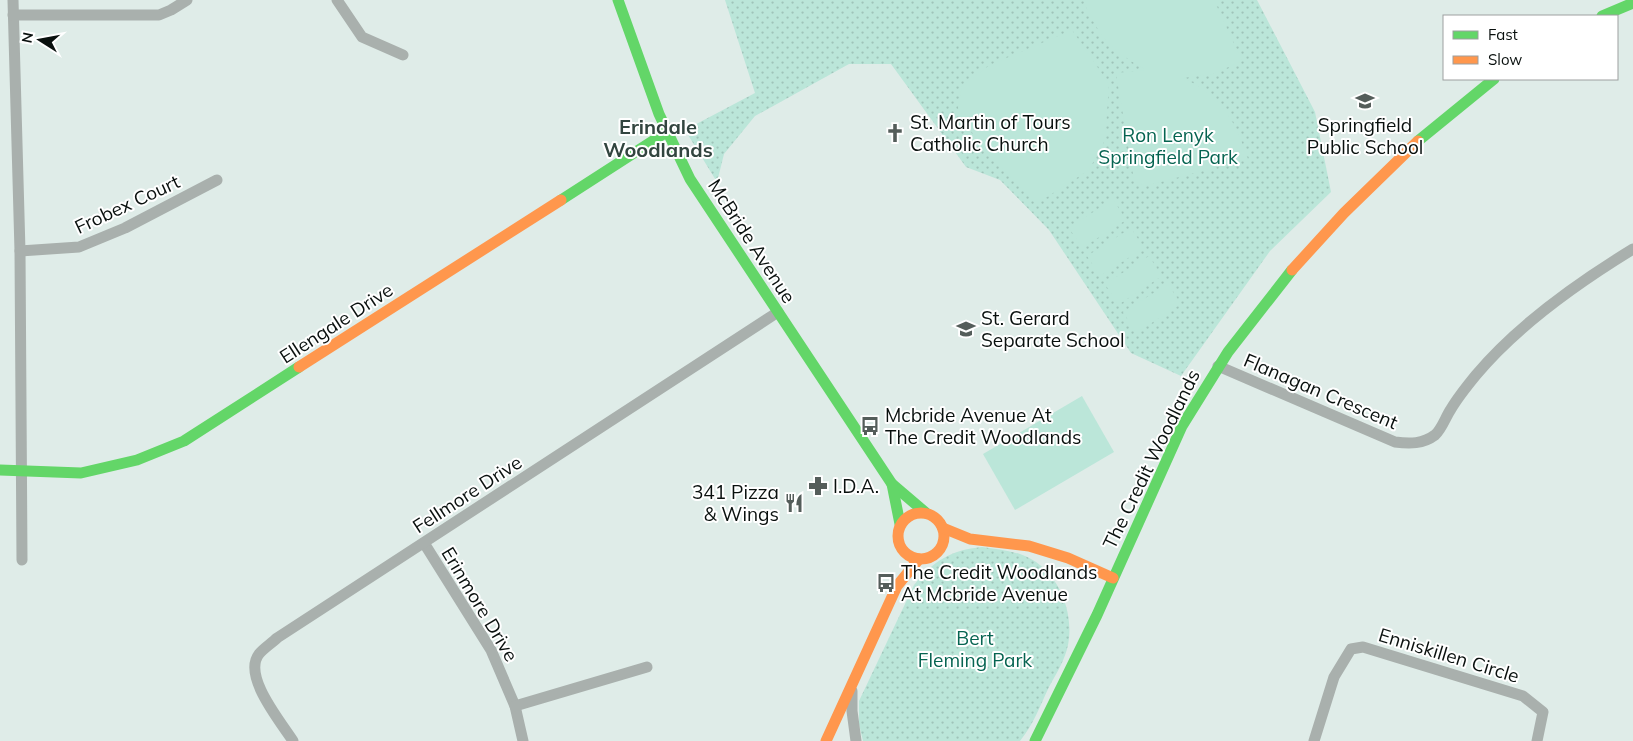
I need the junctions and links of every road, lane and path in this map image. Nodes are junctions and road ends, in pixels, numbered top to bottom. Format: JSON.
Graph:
{"nodes":[{"id":1,"x":13,"y":0,"type":"edge"},
{"id":2,"x":187,"y":0,"type":"edge"},
{"id":3,"x":337,"y":0,"type":"edge"},
{"id":4,"x":618,"y":0,"type":"edge"},
{"id":5,"x":1633,"y":3,"type":"edge"},
{"id":6,"x":13,"y":15,"type":"junction"},
{"id":7,"x":1604,"y":15,"type":"edge"},
{"id":8,"x":403,"y":55,"type":"dead end"},
{"id":9,"x":1493,"y":80,"type":"edge"},
{"id":10,"x":666,"y":133,"type":"junction"},
{"id":11,"x":217,"y":180,"type":"dead end"},
{"id":12,"x":1633,"y":249,"type":"edge"},
{"id":13,"x":20,"y":251,"type":"junction"},
{"id":14,"x":778,"y":312,"type":"junction"},
{"id":15,"x":1218,"y":366,"type":"junction"},
{"id":16,"x":0,"y":470,"type":"edge"},
{"id":17,"x":22,"y":472,"type":"junction"},
{"id":18,"x":892,"y":484,"type":"junction"},
{"id":19,"x":926,"y":513,"type":"junction"},
{"id":20,"x":900,"y":524,"type":"junction"},
{"id":21,"x":943,"y":528,"type":"junction"},
{"id":22,"x":970,"y":539,"type":"junction"},
{"id":23,"x":424,"y":543,"type":"junction"},
{"id":24,"x":900,"y":546,"type":"junction"},
{"id":25,"x":939,"y":550,"type":"junction"},
{"id":26,"x":919,"y":559,"type":"junction"},
{"id":27,"x":22,"y":560,"type":"dead end"},
{"id":28,"x":1113,"y":578,"type":"junction"},
{"id":29,"x":897,"y":586,"type":"junction"},
{"id":30,"x":647,"y":667,"type":"dead end"},
{"id":31,"x":853,"y":684,"type":"junction"},
{"id":32,"x":515,"y":706,"type":"junction"},
{"id":33,"x":293,"y":741,"type":"edge"},
{"id":34,"x":523,"y":741,"type":"edge"},
{"id":35,"x":826,"y":741,"type":"edge"},
{"id":36,"x":856,"y":741,"type":"edge"},
{"id":37,"x":1034,"y":741,"type":"edge"},
{"id":38,"x":1314,"y":741,"type":"edge"},
{"id":39,"x":1537,"y":741,"type":"edge"}],
"edges":[{"from":1,"to":6,"type":"street"},
{"from":2,"to":6,"type":"street"},
{"from":3,"to":8,"type":"street"},
{"from":4,"to":10,"type":"street","name":"McBride Avenue"},
{"from":5,"to":7,"type":"street"},
{"from":6,"to":13,"type":"street"},
{"from":9,"to":15,"type":"street","name":"The Credit Woodlands"},
{"from":10,"to":14,"type":"street","name":"McBride Avenue"},
{"from":10,"to":17,"type":"street","name":"Ellengale Drive"},
{"from":11,"to":13,"type":"street","name":"Frobex Court"},
{"from":12,"to":15,"type":"street","name":"Flanagan Crescent"},
{"from":13,"to":17,"type":"street"},
{"from":14,"to":18,"type":"street","name":"McBride Avenue"},
{"from":14,"to":23,"type":"street","name":"Fellmore Drive"},
{"from":15,"to":28,"type":"street","name":"The Credit Woodlands"},
{"from":16,"to":17,"type":"street","name":"Ellengale Drive"},
{"from":17,"to":27,"type":"street"},
{"from":18,"to":19,"type":"street","name":"McBride Avenue"},
{"from":18,"to":20,"type":"street","name":"McBride Avenue"},
{"from":19,"to":20,"type":"street"},
{"from":19,"to":21,"type":"street"},
{"from":20,"to":24,"type":"street"},
{"from":21,"to":22,"type":"street","name":"The Credit Woodlands"},
{"from":21,"to":25,"type":"street"},
{"from":22,"to":25,"type":"street","name":"The Credit Woodlands"},
{"from":22,"to":28,"type":"street","name":"The Credit Woodlands"},
{"from":23,"to":32,"type":"street","name":"Erinmore Drive"},
{"from":23,"to":33,"type":"street","name":"Fellmore Drive"},
{"from":24,"to":26,"type":"street"},
{"from":24,"to":29,"type":"street"},
{"from":25,"to":26,"type":"street"},
{"from":26,"to":29,"type":"street"},
{"from":28,"to":37,"type":"street"},
{"from":29,"to":31,"type":"street"},
{"from":30,"to":32,"type":"street"},
{"from":31,"to":35,"type":"street"},
{"from":31,"to":36,"type":"street"},
{"from":32,"to":34,"type":"street","name":"Erinmore Drive"},
{"from":38,"to":39,"type":"street","name":"Enniskillen Circle"}]}
